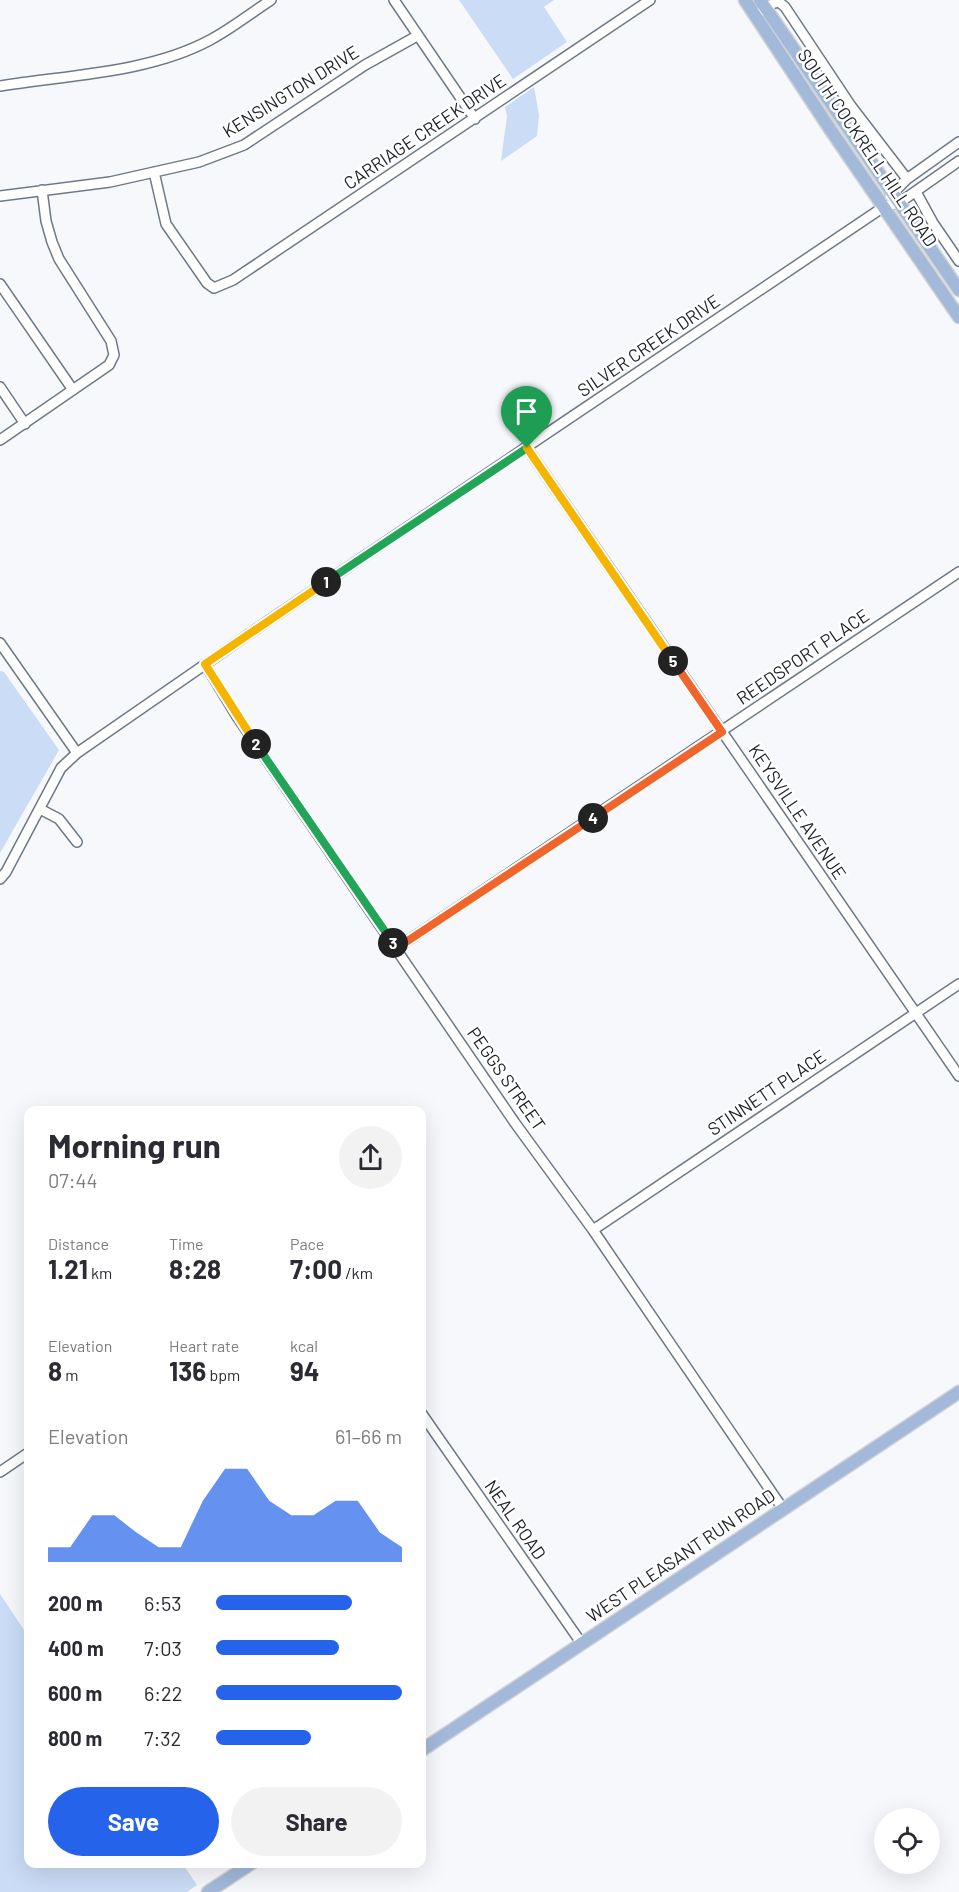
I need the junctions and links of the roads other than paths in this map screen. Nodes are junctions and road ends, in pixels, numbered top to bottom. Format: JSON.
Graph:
{"nodes":[{"id":1,"x":271,"y":0,"type":"edge"},
{"id":2,"x":394,"y":0,"type":"edge"},
{"id":3,"x":650,"y":0,"type":"edge"},
{"id":4,"x":745,"y":0,"type":"edge"},
{"id":5,"x":760,"y":8,"type":"edge"},
{"id":6,"x":417,"y":36,"type":"junction"},
{"id":7,"x":0,"y":86,"type":"edge"},
{"id":8,"x":476,"y":119,"type":"junction"},
{"id":9,"x":959,"y":142,"type":"edge"},
{"id":10,"x":959,"y":161,"type":"edge"},
{"id":11,"x":154,"y":172,"type":"junction"},
{"id":12,"x":907,"y":179,"type":"junction"},
{"id":13,"x":42,"y":190,"type":"junction"},
{"id":14,"x":915,"y":192,"type":"junction"},
{"id":15,"x":0,"y":196,"type":"edge"},
{"id":16,"x":896,"y":198,"type":"junction"},
{"id":17,"x":885,"y":206,"type":"junction"},
{"id":18,"x":959,"y":261,"type":"edge"},
{"id":19,"x":0,"y":284,"type":"edge"},
{"id":20,"x":959,"y":290,"type":"edge"},
{"id":21,"x":959,"y":316,"type":"edge"},
{"id":22,"x":0,"y":387,"type":"edge"},
{"id":23,"x":73,"y":390,"type":"junction"},
{"id":24,"x":25,"y":423,"type":"junction"},
{"id":25,"x":0,"y":440,"type":"edge"},
{"id":26,"x":527,"y":448,"type":"junction"},
{"id":27,"x":959,"y":572,"type":"edge"},
{"id":28,"x":0,"y":643,"type":"edge"},
{"id":29,"x":4,"y":658,"type":"edge"},
{"id":30,"x":205,"y":664,"type":"junction"},
{"id":31,"x":722,"y":732,"type":"junction"},
{"id":32,"x":77,"y":753,"type":"junction"},
{"id":33,"x":40,"y":809,"type":"junction"},
{"id":34,"x":77,"y":842,"type":"dead end"},
{"id":35,"x":0,"y":879,"type":"edge"},
{"id":36,"x":397,"y":948,"type":"junction"},
{"id":37,"x":959,"y":984,"type":"edge"},
{"id":38,"x":916,"y":1013,"type":"junction"},
{"id":39,"x":959,"y":1076,"type":"edge"},
{"id":40,"x":593,"y":1230,"type":"junction"},
{"id":41,"x":959,"y":1392,"type":"edge"},
{"id":42,"x":426,"y":1420,"type":"edge"},
{"id":43,"x":24,"y":1456,"type":"edge"},
{"id":44,"x":0,"y":1472,"type":"edge"},
{"id":45,"x":783,"y":1509,"type":"junction"},
{"id":46,"x":582,"y":1644,"type":"junction"},
{"id":47,"x":426,"y":1747,"type":"edge"},
{"id":48,"x":244,"y":1868,"type":"edge"},
{"id":49,"x":208,"y":1892,"type":"edge"}],
"edges":[{"from":1,"to":7,"type":"street"},
{"from":2,"to":6,"type":"street"},
{"from":3,"to":8,"type":"street","name":"CARRIAGE CREEK DRIVE"},
{"from":4,"to":5,"type":"main road","name":"SOUTH COCKRELL HILL ROAD"},
{"from":5,"to":12,"type":"street"},
{"from":5,"to":16,"type":"main road","name":"SOUTH COCKRELL HILL ROAD"},
{"from":5,"to":17,"type":"main road","name":"SOUTH COCKRELL HILL ROAD"},
{"from":6,"to":8,"type":"street"},
{"from":6,"to":11,"type":"street","name":"KENSINGTON DRIVE"},
{"from":8,"to":11,"type":"street","name":"CARRIAGE CREEK DRIVE"},
{"from":9,"to":12,"type":"street","name":"SILVER CREEK DRIVE"},
{"from":10,"to":14,"type":"street","name":"SILVER CREEK DRIVE"},
{"from":11,"to":13,"type":"street","name":"KENSINGTON DRIVE"},
{"from":12,"to":16,"type":"street","name":"SILVER CREEK DRIVE"},
{"from":13,"to":15,"type":"street","name":"KENSINGTON DRIVE"},
{"from":13,"to":23,"type":"street"},
{"from":14,"to":16,"type":"street","name":"SILVER CREEK DRIVE"},
{"from":14,"to":18,"type":"street"},
{"from":16,"to":17,"type":"street","name":"SILVER CREEK DRIVE"},
{"from":16,"to":20,"type":"main road","name":"SOUTH COCKRELL HILL ROAD"},
{"from":17,"to":21,"type":"main road","name":"SOUTH COCKRELL HILL ROAD"},
{"from":17,"to":26,"type":"street","name":"SILVER CREEK DRIVE"},
{"from":19,"to":23,"type":"street"},
{"from":22,"to":24,"type":"street"},
{"from":23,"to":24,"type":"street"},
{"from":24,"to":25,"type":"street"},
{"from":26,"to":30,"type":"street","name":"SILVER CREEK DRIVE"},
{"from":26,"to":31,"type":"street","name":"KEYSVILLE AVENUE"},
{"from":27,"to":31,"type":"street","name":"REEDSPORT PLACE"},
{"from":28,"to":29,"type":"street"},
{"from":29,"to":32,"type":"street"},
{"from":30,"to":32,"type":"street","name":"SILVER CREEK DRIVE"},
{"from":30,"to":36,"type":"street","name":"PEGGS STREET"},
{"from":31,"to":36,"type":"street","name":"REEDSPORT PLACE"},
{"from":31,"to":38,"type":"street","name":"KEYSVILLE AVENUE"},
{"from":32,"to":33,"type":"street","name":"SILVER CREEK DRIVE"},
{"from":33,"to":34,"type":"street"},
{"from":33,"to":35,"type":"street","name":"SILVER CREEK DRIVE"},
{"from":36,"to":40,"type":"street","name":"PEGGS STREET"},
{"from":37,"to":38,"type":"street","name":"STINNETT PLACE"},
{"from":38,"to":39,"type":"street","name":"KEYSVILLE AVENUE"},
{"from":38,"to":40,"type":"street","name":"STINNETT PLACE"},
{"from":40,"to":45,"type":"street","name":"PEGGS STREET"},
{"from":41,"to":45,"type":"main road","name":"WEST PLEASANT RUN ROAD"},
{"from":42,"to":46,"type":"street","name":"NEAL ROAD"},
{"from":43,"to":44,"type":"street"},
{"from":45,"to":46,"type":"main road","name":"WEST PLEASANT RUN ROAD"},
{"from":46,"to":47,"type":"main road","name":"WEST PLEASANT RUN ROAD"},
{"from":48,"to":49,"type":"main road"}]}
